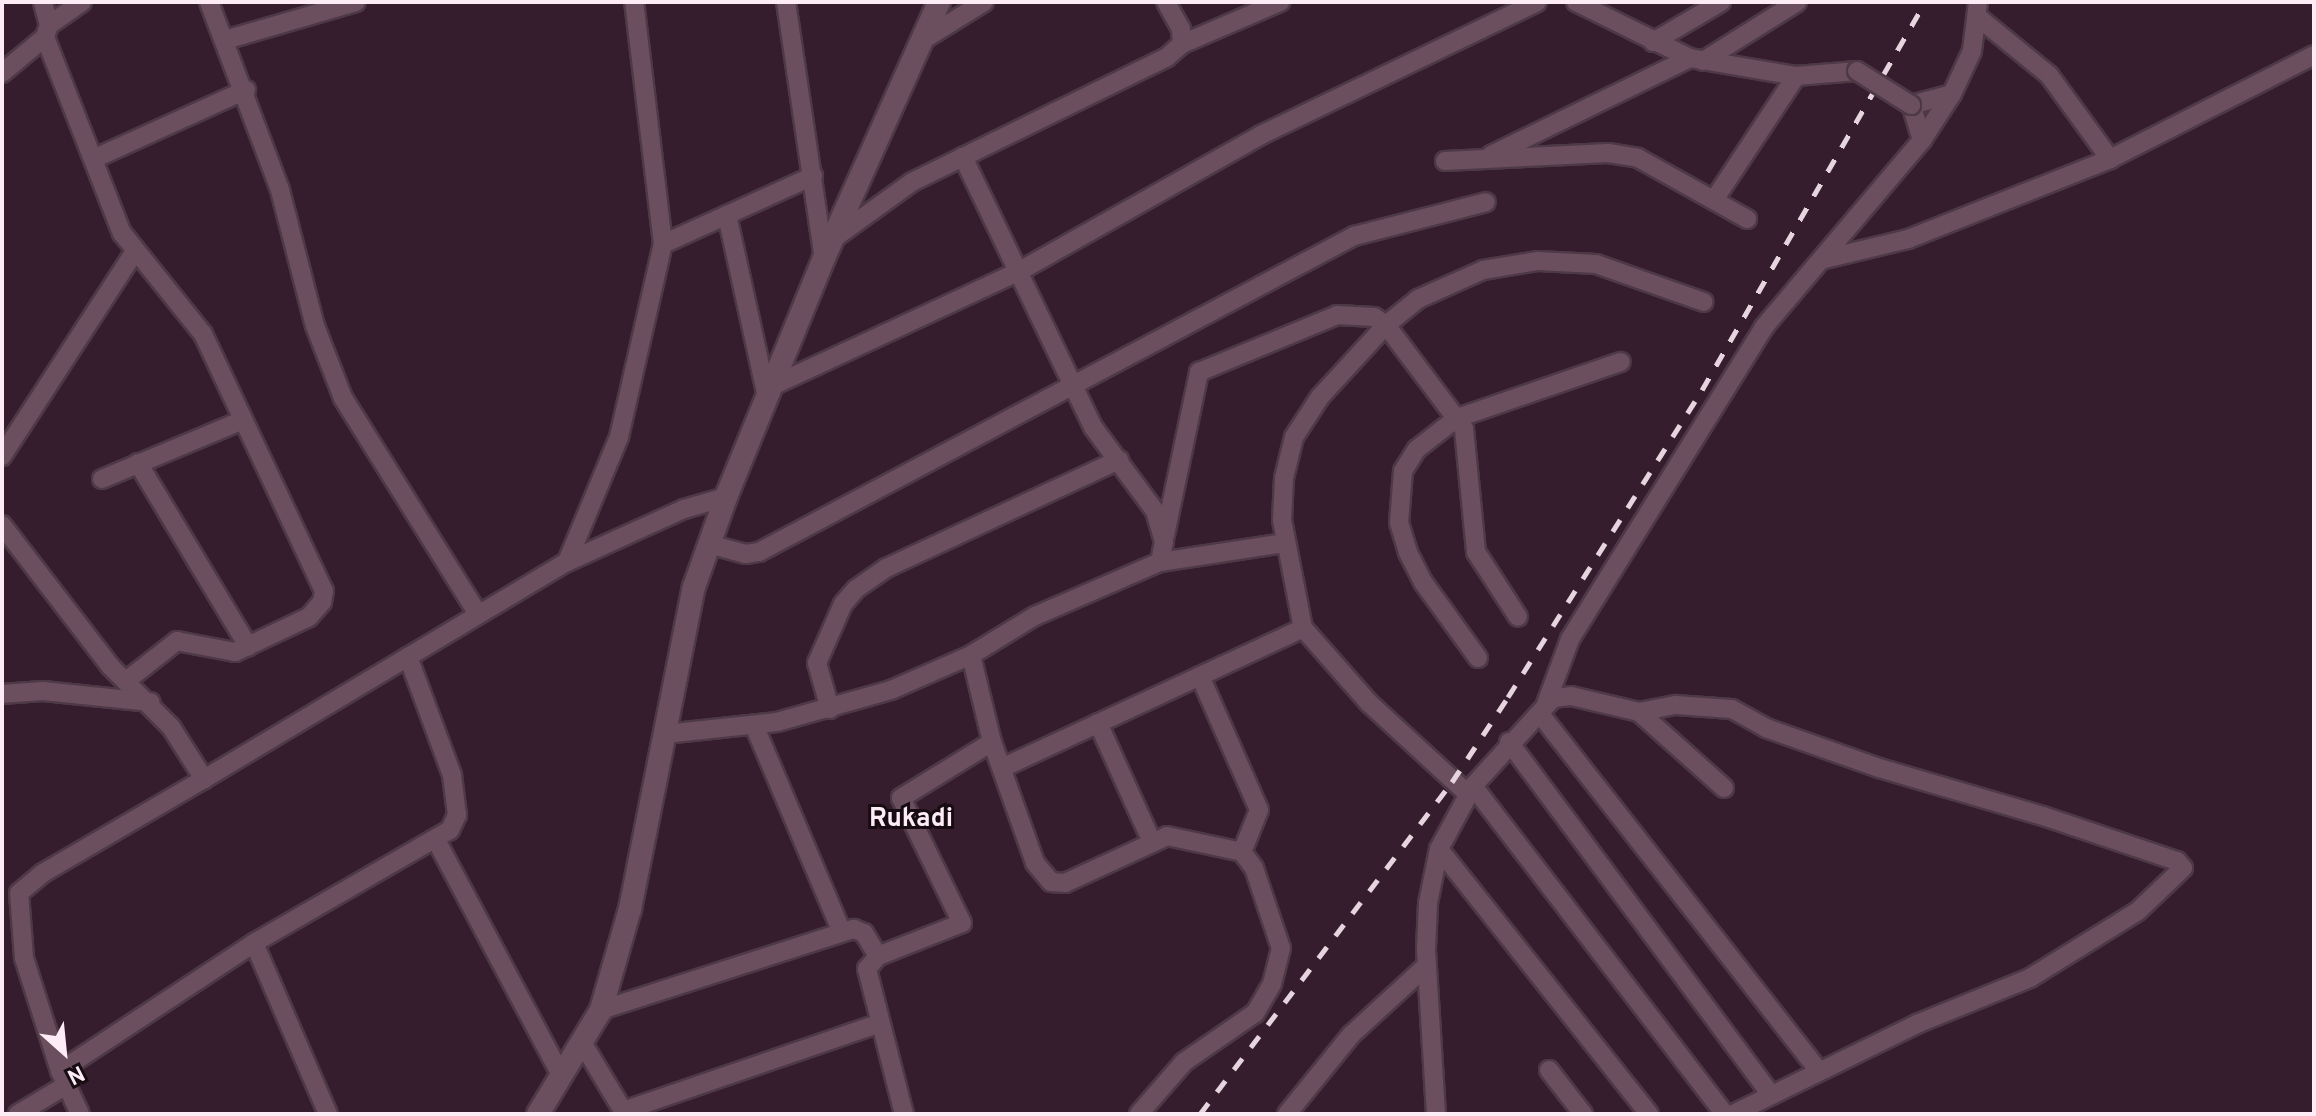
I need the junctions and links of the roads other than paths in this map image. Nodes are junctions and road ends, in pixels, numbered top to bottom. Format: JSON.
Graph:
{"nodes":[{"id":1,"x":43,"y":2,"type":"edge"},
{"id":2,"x":82,"y":2,"type":"edge"},
{"id":3,"x":209,"y":2,"type":"edge"},
{"id":4,"x":356,"y":2,"type":"edge"},
{"id":5,"x":634,"y":2,"type":"edge"},
{"id":6,"x":786,"y":2,"type":"edge"},
{"id":7,"x":939,"y":2,"type":"edge"},
{"id":8,"x":984,"y":2,"type":"edge"},
{"id":9,"x":1166,"y":2,"type":"edge"},
{"id":10,"x":1280,"y":2,"type":"edge"},
{"id":11,"x":1537,"y":2,"type":"edge"},
{"id":12,"x":1576,"y":2,"type":"edge"},
{"id":13,"x":1721,"y":2,"type":"edge"},
{"id":14,"x":1797,"y":2,"type":"edge"},
{"id":15,"x":1979,"y":10,"type":"edge"},
{"id":16,"x":47,"y":31,"type":"junction"},
{"id":17,"x":225,"y":40,"type":"junction"},
{"id":18,"x":921,"y":41,"type":"junction"},
{"id":19,"x":1653,"y":42,"type":"junction"},
{"id":20,"x":1182,"y":44,"type":"junction"},
{"id":21,"x":2314,"y":55,"type":"edge"},
{"id":22,"x":1696,"y":59,"type":"junction"},
{"id":23,"x":2,"y":73,"type":"edge"},
{"id":24,"x":1796,"y":76,"type":"junction"},
{"id":25,"x":246,"y":90,"type":"junction"},
{"id":26,"x":1952,"y":94,"type":"junction"},
{"id":27,"x":1911,"y":105,"type":"junction"},
{"id":28,"x":1922,"y":140,"type":"junction"},
{"id":29,"x":963,"y":157,"type":"junction"},
{"id":30,"x":93,"y":159,"type":"junction"},
{"id":31,"x":1484,"y":159,"type":"junction"},
{"id":32,"x":2110,"y":159,"type":"junction"},
{"id":33,"x":1445,"y":161,"type":"dead end"},
{"id":34,"x":813,"y":176,"type":"junction"},
{"id":35,"x":1714,"y":200,"type":"junction"},
{"id":36,"x":1486,"y":202,"type":"dead end"},
{"id":37,"x":727,"y":215,"type":"junction"},
{"id":38,"x":1747,"y":219,"type":"dead end"},
{"id":39,"x":663,"y":244,"type":"junction"},
{"id":40,"x":828,"y":249,"type":"junction"},
{"id":41,"x":135,"y":251,"type":"junction"},
{"id":42,"x":1825,"y":259,"type":"junction"},
{"id":43,"x":1018,"y":272,"type":"junction"},
{"id":44,"x":1704,"y":302,"type":"dead end"},
{"id":45,"x":1386,"y":325,"type":"junction"},
{"id":46,"x":1621,"y":362,"type":"dead end"},
{"id":47,"x":1072,"y":388,"type":"junction"},
{"id":48,"x":769,"y":392,"type":"junction"},
{"id":49,"x":1457,"y":418,"type":"junction"},
{"id":50,"x":243,"y":420,"type":"junction"},
{"id":51,"x":2,"y":456,"type":"edge"},
{"id":52,"x":1119,"y":460,"type":"junction"},
{"id":53,"x":138,"y":463,"type":"junction"},
{"id":54,"x":102,"y":479,"type":"dead end"},
{"id":55,"x":726,"y":497,"type":"junction"},
{"id":56,"x":2,"y":525,"type":"edge"},
{"id":57,"x":1164,"y":542,"type":"junction"},
{"id":58,"x":1284,"y":543,"type":"junction"},
{"id":59,"x":712,"y":545,"type":"junction"},
{"id":60,"x":567,"y":562,"type":"junction"},
{"id":61,"x":1160,"y":562,"type":"junction"},
{"id":62,"x":478,"y":614,"type":"junction"},
{"id":63,"x":1518,"y":617,"type":"dead end"},
{"id":64,"x":1303,"y":628,"type":"junction"},
{"id":65,"x":248,"y":646,"type":"junction"},
{"id":66,"x":971,"y":655,"type":"junction"},
{"id":67,"x":408,"y":657,"type":"junction"},
{"id":68,"x":1478,"y":658,"type":"dead end"},
{"id":69,"x":1200,"y":676,"type":"junction"},
{"id":70,"x":126,"y":681,"type":"junction"},
{"id":71,"x":2,"y":694,"type":"edge"},
{"id":72,"x":150,"y":702,"type":"junction"},
{"id":73,"x":830,"y":709,"type":"junction"},
{"id":74,"x":1543,"y":709,"type":"junction"},
{"id":75,"x":1639,"y":712,"type":"junction"},
{"id":76,"x":1098,"y":723,"type":"junction"},
{"id":77,"x":754,"y":725,"type":"junction"},
{"id":78,"x":665,"y":734,"type":"junction"},
{"id":79,"x":992,"y":742,"type":"junction"},
{"id":80,"x":1509,"y":742,"type":"junction"},
{"id":81,"x":1004,"y":767,"type":"junction"},
{"id":82,"x":204,"y":779,"type":"junction"},
{"id":83,"x":1724,"y":788,"type":"dead end"},
{"id":84,"x":1471,"y":790,"type":"junction"},
{"id":85,"x":436,"y":840,"type":"junction"},
{"id":86,"x":1152,"y":842,"type":"junction"},
{"id":87,"x":1439,"y":849,"type":"junction"},
{"id":88,"x":1242,"y":852,"type":"junction"},
{"id":89,"x":9,"y":898,"type":"edge"},
{"id":90,"x":842,"y":932,"type":"junction"},
{"id":91,"x":254,"y":943,"type":"junction"},
{"id":92,"x":878,"y":956,"type":"junction"},
{"id":93,"x":1427,"y":965,"type":"junction"},
{"id":94,"x":601,"y":1010,"type":"junction"},
{"id":95,"x":880,"y":1023,"type":"junction"},
{"id":96,"x":583,"y":1044,"type":"junction"},
{"id":97,"x":1549,"y":1070,"type":"dead end"},
{"id":98,"x":1819,"y":1071,"type":"junction"},
{"id":99,"x":562,"y":1077,"type":"junction"},
{"id":100,"x":62,"y":1079,"type":"junction"},
{"id":101,"x":1771,"y":1095,"type":"junction"},
{"id":102,"x":624,"y":1112,"type":"edge"},
{"id":103,"x":902,"y":1113,"type":"edge"},
{"id":104,"x":18,"y":1114,"type":"edge"},
{"id":105,"x":80,"y":1114,"type":"edge"},
{"id":106,"x":328,"y":1114,"type":"edge"},
{"id":107,"x":538,"y":1114,"type":"edge"},
{"id":108,"x":1139,"y":1114,"type":"edge"},
{"id":109,"x":1287,"y":1114,"type":"edge"},
{"id":110,"x":1436,"y":1114,"type":"edge"},
{"id":111,"x":1583,"y":1114,"type":"edge"},
{"id":112,"x":1649,"y":1114,"type":"edge"},
{"id":113,"x":1725,"y":1114,"type":"edge"},
{"id":114,"x":1733,"y":1114,"type":"edge"}],
"edges":[{"from":1,"to":16,"type":"street"},
{"from":2,"to":16,"type":"street"},
{"from":3,"to":17,"type":"street"},
{"from":4,"to":17,"type":"street"},
{"from":5,"to":39,"type":"street"},
{"from":6,"to":34,"type":"street"},
{"from":7,"to":18,"type":"street"},
{"from":8,"to":18,"type":"street"},
{"from":9,"to":20,"type":"street"},
{"from":10,"to":20,"type":"street"},
{"from":11,"to":43,"type":"street"},
{"from":12,"to":19,"type":"street"},
{"from":13,"to":19,"type":"street"},
{"from":14,"to":22,"type":"street"},
{"from":15,"to":26,"type":"street"},
{"from":15,"to":32,"type":"street"},
{"from":16,"to":23,"type":"street"},
{"from":16,"to":30,"type":"street"},
{"from":17,"to":25,"type":"street"},
{"from":18,"to":40,"type":"street"},
{"from":19,"to":22,"type":"street"},
{"from":20,"to":29,"type":"street"},
{"from":21,"to":32,"type":"street"},
{"from":22,"to":24,"type":"street"},
{"from":22,"to":31,"type":"street"},
{"from":24,"to":27,"type":"street","bridge":true},
{"from":24,"to":35,"type":"street"},
{"from":25,"to":30,"type":"street"},
{"from":25,"to":62,"type":"street"},
{"from":26,"to":27,"type":"street"},
{"from":26,"to":28,"type":"street"},
{"from":27,"to":28,"type":"street"},
{"from":28,"to":42,"type":"street"},
{"from":29,"to":40,"type":"street"},
{"from":29,"to":43,"type":"street"},
{"from":30,"to":41,"type":"street"},
{"from":31,"to":33,"type":"street"},
{"from":31,"to":35,"type":"street"},
{"from":32,"to":42,"type":"street"},
{"from":34,"to":37,"type":"street"},
{"from":34,"to":40,"type":"street"},
{"from":35,"to":38,"type":"street"},
{"from":36,"to":47,"type":"street"},
{"from":37,"to":39,"type":"street"},
{"from":37,"to":48,"type":"street"},
{"from":39,"to":60,"type":"street"},
{"from":40,"to":48,"type":"street"},
{"from":41,"to":50,"type":"street"},
{"from":41,"to":51,"type":"street"},
{"from":42,"to":74,"type":"street"},
{"from":43,"to":47,"type":"street"},
{"from":43,"to":48,"type":"street"},
{"from":44,"to":45,"type":"street"},
{"from":45,"to":49,"type":"street"},
{"from":45,"to":57,"type":"street"},
{"from":45,"to":58,"type":"street"},
{"from":46,"to":49,"type":"street"},
{"from":47,"to":52,"type":"street"},
{"from":47,"to":59,"type":"street"},
{"from":48,"to":55,"type":"street"},
{"from":49,"to":63,"type":"street"},
{"from":49,"to":68,"type":"street"},
{"from":50,"to":53,"type":"street"},
{"from":50,"to":65,"type":"street"},
{"from":52,"to":57,"type":"street"},
{"from":52,"to":73,"type":"street"},
{"from":53,"to":54,"type":"street"},
{"from":53,"to":65,"type":"street"},
{"from":55,"to":59,"type":"street"},
{"from":55,"to":60,"type":"street"},
{"from":56,"to":70,"type":"street"},
{"from":57,"to":61,"type":"street"},
{"from":58,"to":61,"type":"street"},
{"from":58,"to":64,"type":"street"},
{"from":59,"to":78,"type":"street"},
{"from":60,"to":62,"type":"street"},
{"from":61,"to":66,"type":"street"},
{"from":62,"to":67,"type":"street"},
{"from":64,"to":69,"type":"street"},
{"from":64,"to":84,"type":"street"},
{"from":65,"to":70,"type":"street"},
{"from":66,"to":73,"type":"street"},
{"from":66,"to":79,"type":"street"},
{"from":67,"to":82,"type":"street"},
{"from":67,"to":85,"type":"street"},
{"from":69,"to":76,"type":"street"},
{"from":69,"to":88,"type":"street"},
{"from":70,"to":72,"type":"street"},
{"from":71,"to":72,"type":"street"},
{"from":72,"to":82,"type":"street"},
{"from":73,"to":77,"type":"street"},
{"from":74,"to":75,"type":"street"},
{"from":74,"to":80,"type":"street"},
{"from":74,"to":98,"type":"street"},
{"from":75,"to":83,"type":"street"},
{"from":75,"to":98,"type":"street"},
{"from":76,"to":81,"type":"street"},
{"from":76,"to":86,"type":"street"},
{"from":77,"to":78,"type":"street"},
{"from":77,"to":90,"type":"street"},
{"from":78,"to":94,"type":"street"},
{"from":79,"to":81,"type":"street"},
{"from":79,"to":92,"type":"street"},
{"from":80,"to":84,"type":"street"},
{"from":80,"to":101,"type":"street"},
{"from":81,"to":86,"type":"street"},
{"from":82,"to":89,"type":"street"},
{"from":84,"to":87,"type":"street"},
{"from":84,"to":113,"type":"street"},
{"from":85,"to":91,"type":"street"},
{"from":85,"to":99,"type":"street"},
{"from":86,"to":88,"type":"street"},
{"from":87,"to":93,"type":"street"},
{"from":87,"to":112,"type":"street"},
{"from":88,"to":108,"type":"street"},
{"from":89,"to":100,"type":"street"},
{"from":90,"to":92,"type":"street"},
{"from":90,"to":94,"type":"street"},
{"from":91,"to":100,"type":"street"},
{"from":91,"to":106,"type":"street"},
{"from":92,"to":95,"type":"street"},
{"from":93,"to":109,"type":"street"},
{"from":93,"to":110,"type":"street"},
{"from":94,"to":96,"type":"street"},
{"from":95,"to":102,"type":"street"},
{"from":95,"to":103,"type":"street"},
{"from":96,"to":99,"type":"street"},
{"from":96,"to":102,"type":"street"},
{"from":97,"to":111,"type":"street"},
{"from":98,"to":101,"type":"street"},
{"from":99,"to":107,"type":"street"},
{"from":100,"to":104,"type":"street"},
{"from":100,"to":105,"type":"street"},
{"from":101,"to":114,"type":"street"}]}
